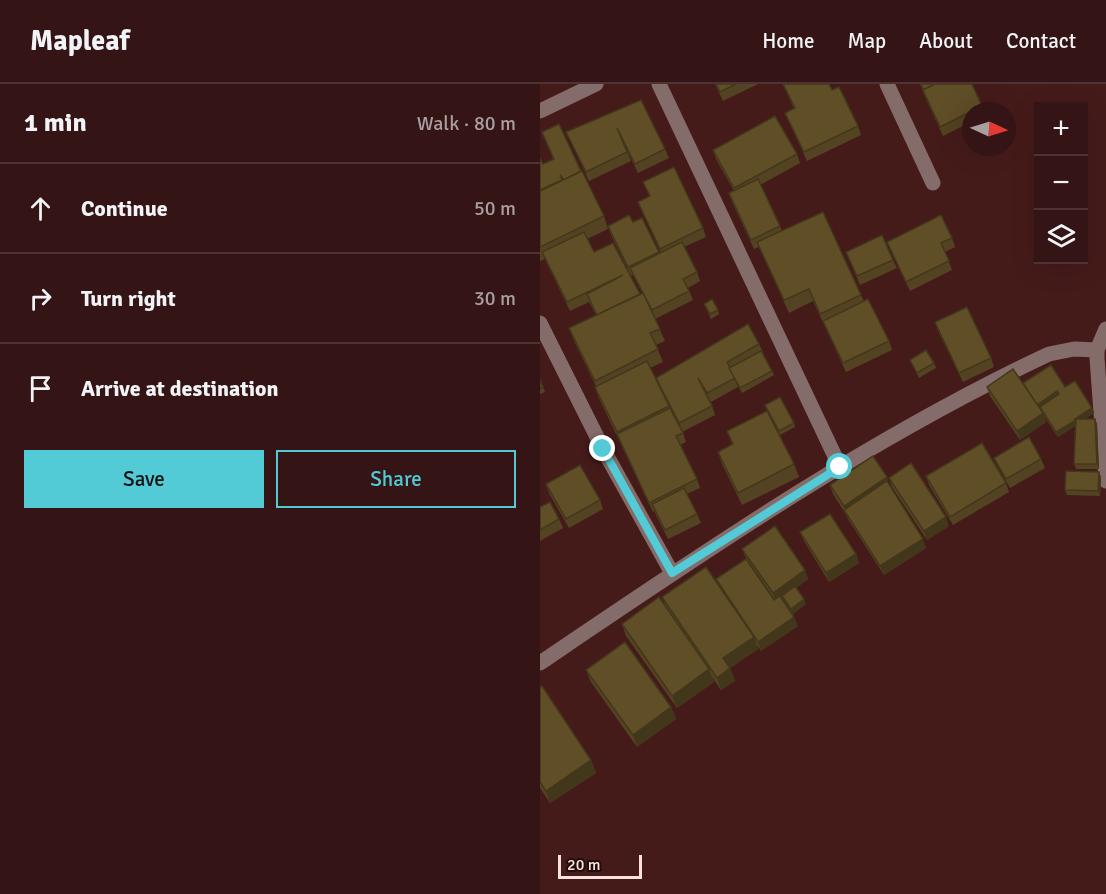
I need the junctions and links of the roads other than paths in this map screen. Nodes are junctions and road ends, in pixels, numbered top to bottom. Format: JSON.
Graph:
{"nodes":[{"id":1,"x":596,"y":84,"type":"edge"},
{"id":2,"x":659,"y":84,"type":"edge"},
{"id":3,"x":887,"y":84,"type":"edge"},
{"id":4,"x":540,"y":111,"type":"edge"},
{"id":5,"x":933,"y":183,"type":"dead end"},
{"id":6,"x":540,"y":323,"type":"edge"},
{"id":7,"x":1106,"y":329,"type":"edge"},
{"id":8,"x":1097,"y":350,"type":"junction"},
{"id":9,"x":840,"y":467,"type":"junction"},
{"id":10,"x":1106,"y":481,"type":"edge"},
{"id":11,"x":672,"y":573,"type":"junction"},
{"id":12,"x":540,"y":663,"type":"edge"}],
"edges":[{"from":1,"to":4,"type":"street"},
{"from":2,"to":9,"type":"street"},
{"from":3,"to":5,"type":"street"},
{"from":6,"to":11,"type":"street"},
{"from":7,"to":8,"type":"street"},
{"from":8,"to":9,"type":"street"},
{"from":8,"to":10,"type":"street"},
{"from":9,"to":11,"type":"street"},
{"from":11,"to":12,"type":"street"}]}
